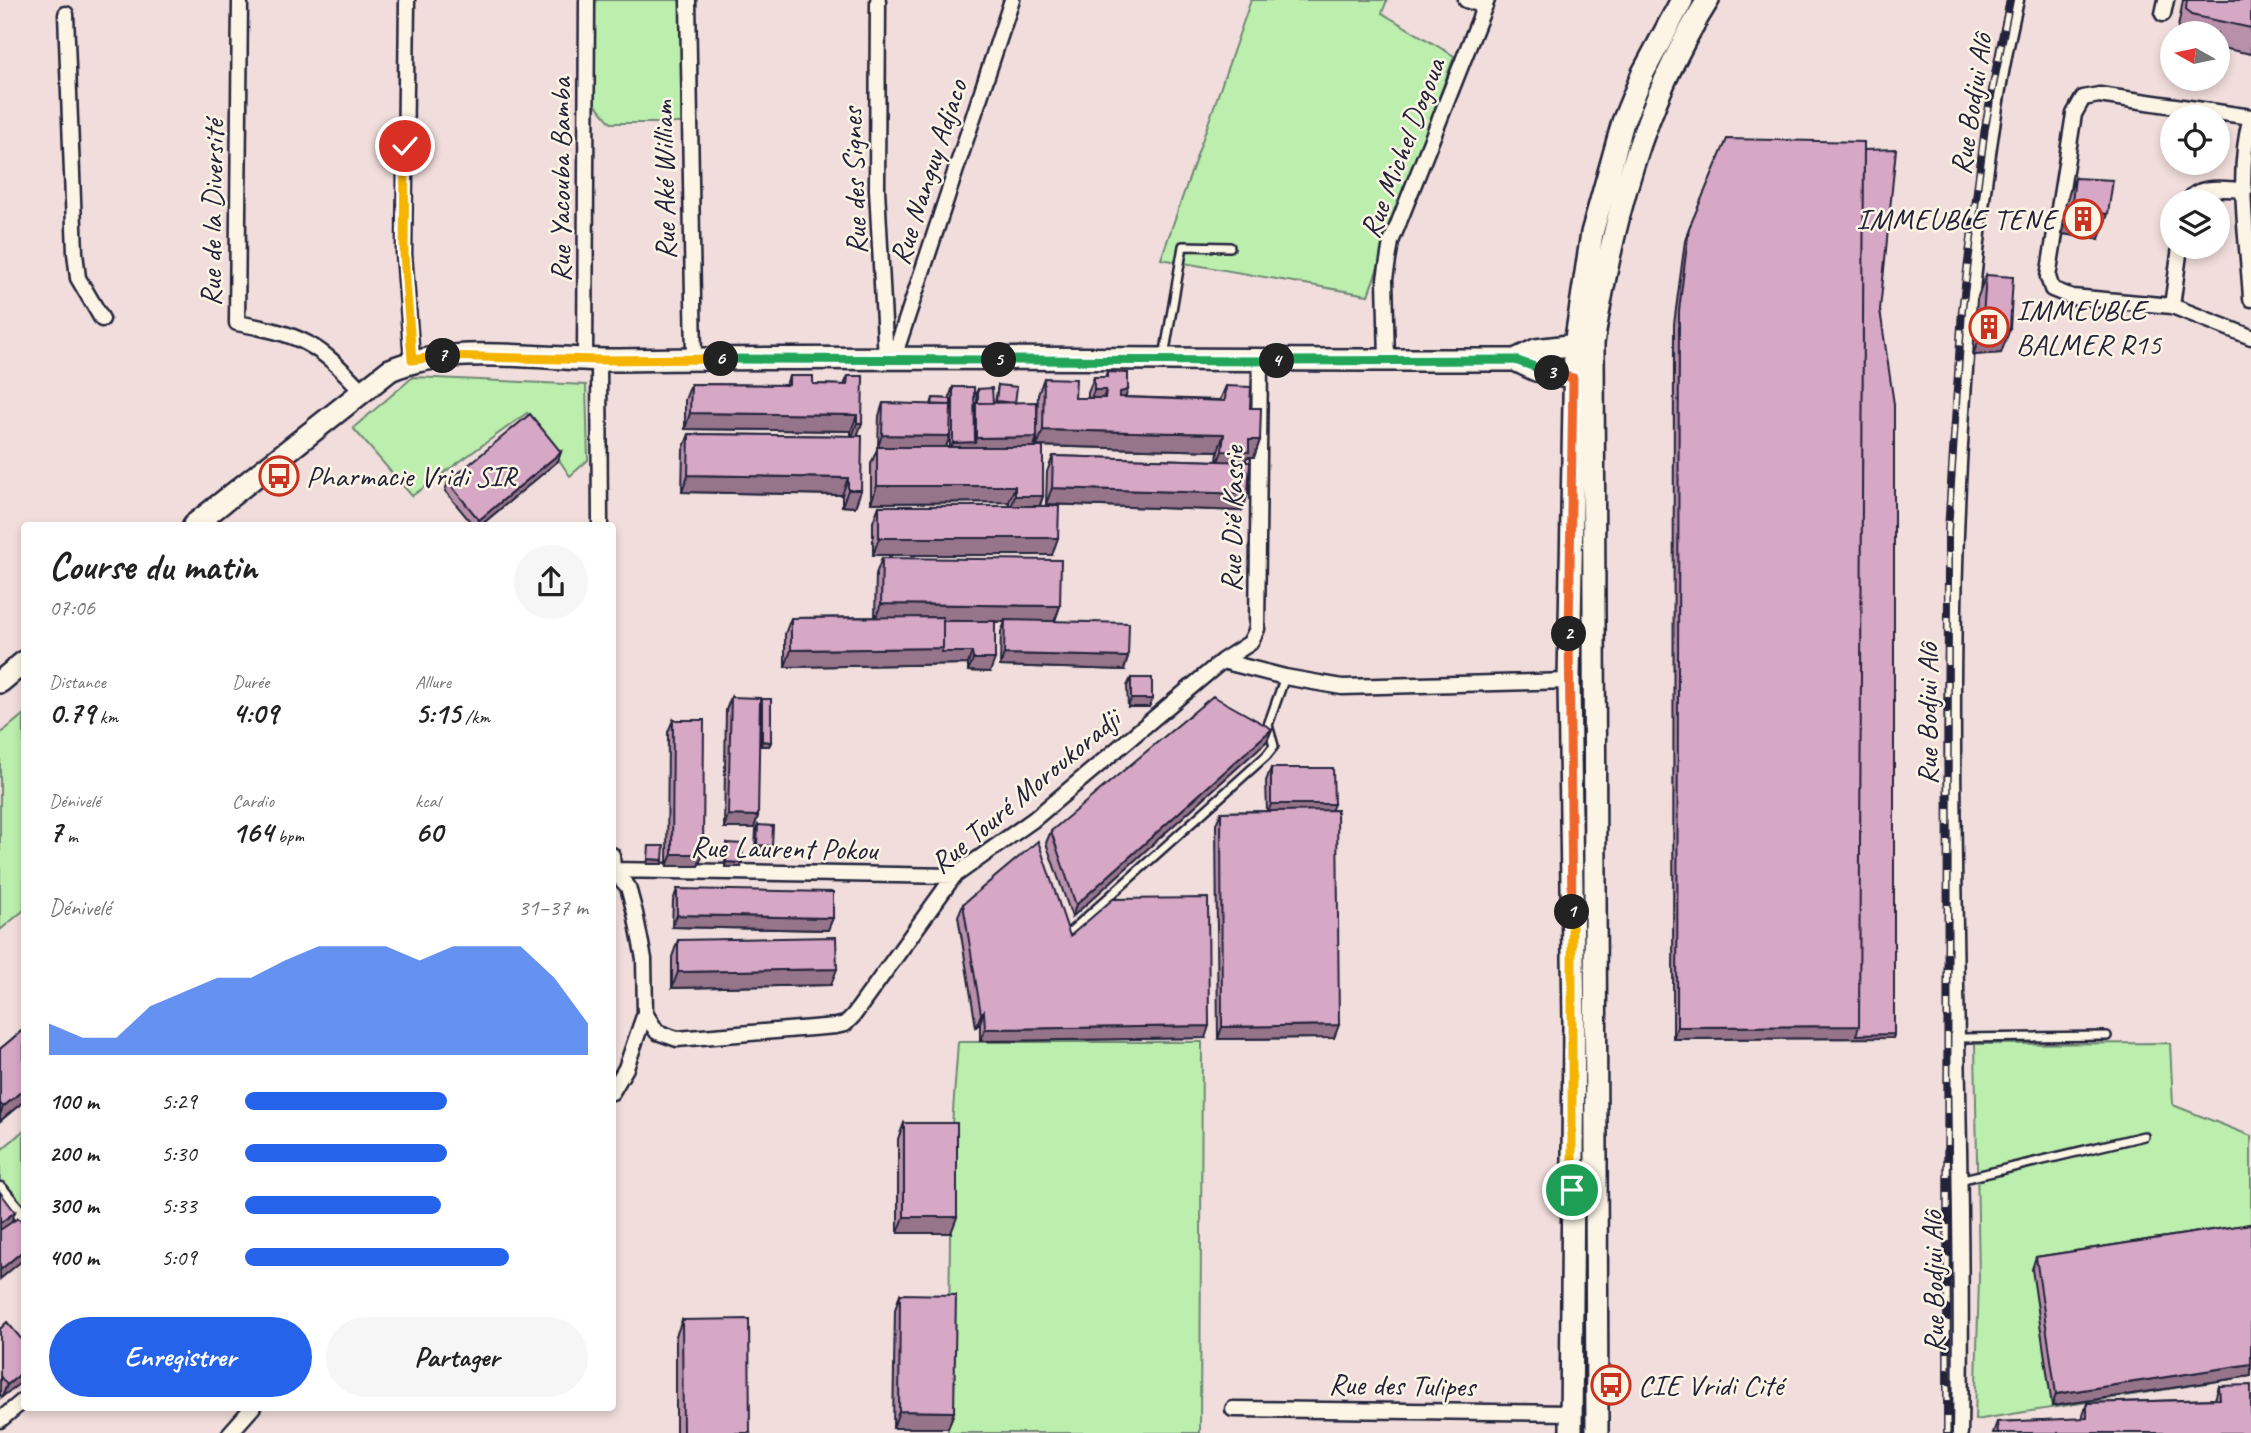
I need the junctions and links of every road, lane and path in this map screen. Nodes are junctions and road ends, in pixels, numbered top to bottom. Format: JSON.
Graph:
{"nodes":[{"id":1,"x":240,"y":0,"type":"edge"},
{"id":2,"x":407,"y":0,"type":"edge"},
{"id":3,"x":587,"y":0,"type":"edge"},
{"id":4,"x":688,"y":0,"type":"edge"},
{"id":5,"x":878,"y":0,"type":"edge"},
{"id":6,"x":1012,"y":0,"type":"edge"},
{"id":7,"x":1466,"y":0,"type":"edge"},
{"id":8,"x":1682,"y":0,"type":"edge"},
{"id":9,"x":1708,"y":0,"type":"edge"},
{"id":10,"x":2016,"y":0,"type":"edge"},
{"id":11,"x":1486,"y":3,"type":"edge"},
{"id":12,"x":66,"y":15,"type":"dead end"},
{"id":13,"x":2251,"y":117,"type":"edge"},
{"id":14,"x":2230,"y":190,"type":"edge"},
{"id":15,"x":2245,"y":191,"type":"junction"},
{"id":16,"x":1230,"y":247,"type":"dead end"},
{"id":17,"x":2178,"y":259,"type":"edge"},
{"id":18,"x":2251,"y":299,"type":"edge"},
{"id":19,"x":2172,"y":306,"type":"junction"},
{"id":20,"x":102,"y":319,"type":"dead end"},
{"id":21,"x":2251,"y":337,"type":"edge"},
{"id":22,"x":1584,"y":344,"type":"junction"},
{"id":23,"x":694,"y":359,"type":"junction"},
{"id":24,"x":412,"y":360,"type":"junction"},
{"id":25,"x":592,"y":360,"type":"junction"},
{"id":26,"x":890,"y":360,"type":"junction"},
{"id":27,"x":1387,"y":360,"type":"junction"},
{"id":28,"x":1515,"y":360,"type":"junction"},
{"id":29,"x":1164,"y":361,"type":"junction"},
{"id":30,"x":1261,"y":362,"type":"junction"},
{"id":31,"x":1583,"y":379,"type":"junction"},
{"id":32,"x":360,"y":390,"type":"junction"},
{"id":33,"x":198,"y":522,"type":"edge"},
{"id":34,"x":600,"y":522,"type":"edge"},
{"id":35,"x":1222,"y":661,"type":"junction"},
{"id":36,"x":21,"y":664,"type":"edge"},
{"id":37,"x":1284,"y":677,"type":"junction"},
{"id":38,"x":1569,"y":681,"type":"junction"},
{"id":39,"x":0,"y":682,"type":"edge"},
{"id":40,"x":616,"y":870,"type":"edge"},
{"id":41,"x":616,"y":873,"type":"edge"},
{"id":42,"x":954,"y":876,"type":"junction"},
{"id":43,"x":1071,"y":931,"type":"edge"},
{"id":44,"x":645,"y":1013,"type":"junction"},
{"id":45,"x":2107,"y":1036,"type":"dead end"},
{"id":46,"x":1959,"y":1038,"type":"junction"},
{"id":47,"x":616,"y":1085,"type":"edge"},
{"id":48,"x":2144,"y":1136,"type":"dead end"},
{"id":49,"x":1958,"y":1180,"type":"junction"},
{"id":50,"x":0,"y":1190,"type":"edge"},
{"id":51,"x":21,"y":1215,"type":"edge"},
{"id":52,"x":21,"y":1402,"type":"edge"},
{"id":53,"x":1233,"y":1409,"type":"dead end"},
{"id":54,"x":249,"y":1411,"type":"edge"},
{"id":55,"x":0,"y":1420,"type":"edge"},
{"id":56,"x":1571,"y":1423,"type":"edge"},
{"id":57,"x":230,"y":1433,"type":"edge"},
{"id":58,"x":1597,"y":1433,"type":"edge"},
{"id":59,"x":1960,"y":1433,"type":"edge"}],
"edges":[{"from":1,"to":32,"type":"street","name":"Rue de la Diversité"},
{"from":2,"to":24,"type":"street"},
{"from":3,"to":25,"type":"street","name":"Rue Yacouba Bamba"},
{"from":4,"to":23,"type":"street","name":"Rue Aké William"},
{"from":5,"to":26,"type":"street","name":"Rue des Signes"},
{"from":6,"to":26,"type":"street","name":"Rue Nanguy Adjaco"},
{"from":7,"to":11,"type":"street"},
{"from":8,"to":22,"type":"main road"},
{"from":9,"to":22,"type":"main road"},
{"from":10,"to":46,"type":"street","name":"Rue Bodjui Alô"},
{"from":11,"to":27,"type":"street","name":"Rue Michel Dogoua"},
{"from":12,"to":20,"type":"street"},
{"from":13,"to":15,"type":"street"},
{"from":13,"to":19,"type":"street"},
{"from":14,"to":15,"type":"street"},
{"from":15,"to":18,"type":"street"},
{"from":16,"to":29,"type":"lane"},
{"from":17,"to":19,"type":"street"},
{"from":19,"to":21,"type":"street"},
{"from":22,"to":28,"type":"main road"},
{"from":22,"to":31,"type":"main road"},
{"from":23,"to":25,"type":"main road"},
{"from":23,"to":26,"type":"main road"},
{"from":24,"to":25,"type":"main road"},
{"from":24,"to":32,"type":"main road"},
{"from":25,"to":34,"type":"street"},
{"from":26,"to":29,"type":"main road"},
{"from":27,"to":28,"type":"main road"},
{"from":27,"to":30,"type":"main road"},
{"from":28,"to":31,"type":"main road"},
{"from":29,"to":30,"type":"main road"},
{"from":30,"to":35,"type":"street","name":"Rue Dié Kassie"},
{"from":31,"to":38,"type":"main road"},
{"from":31,"to":58,"type":"main road"},
{"from":32,"to":33,"type":"main road"},
{"from":35,"to":37,"type":"street"},
{"from":35,"to":42,"type":"street","name":"Rue Touré Moroukoradji"},
{"from":36,"to":39,"type":"main road"},
{"from":37,"to":38,"type":"street"},
{"from":37,"to":43,"type":"lane"},
{"from":38,"to":56,"type":"main road"},
{"from":40,"to":42,"type":"street","name":"Rue Laurent Pokou"},
{"from":41,"to":44,"type":"street"},
{"from":42,"to":44,"type":"street","name":"Rue Touré Moroukoradji"},
{"from":44,"to":47,"type":"street"},
{"from":45,"to":46,"type":"lane"},
{"from":46,"to":49,"type":"street","name":"Rue Bodjui Alô"},
{"from":48,"to":49,"type":"lane"},
{"from":49,"to":59,"type":"street","name":"Rue Bodjui Alô"},
{"from":50,"to":51,"type":"street"},
{"from":52,"to":55,"type":"street"},
{"from":53,"to":56,"type":"street","name":"Rue des Tulipes"},
{"from":54,"to":57,"type":"street"}]}
